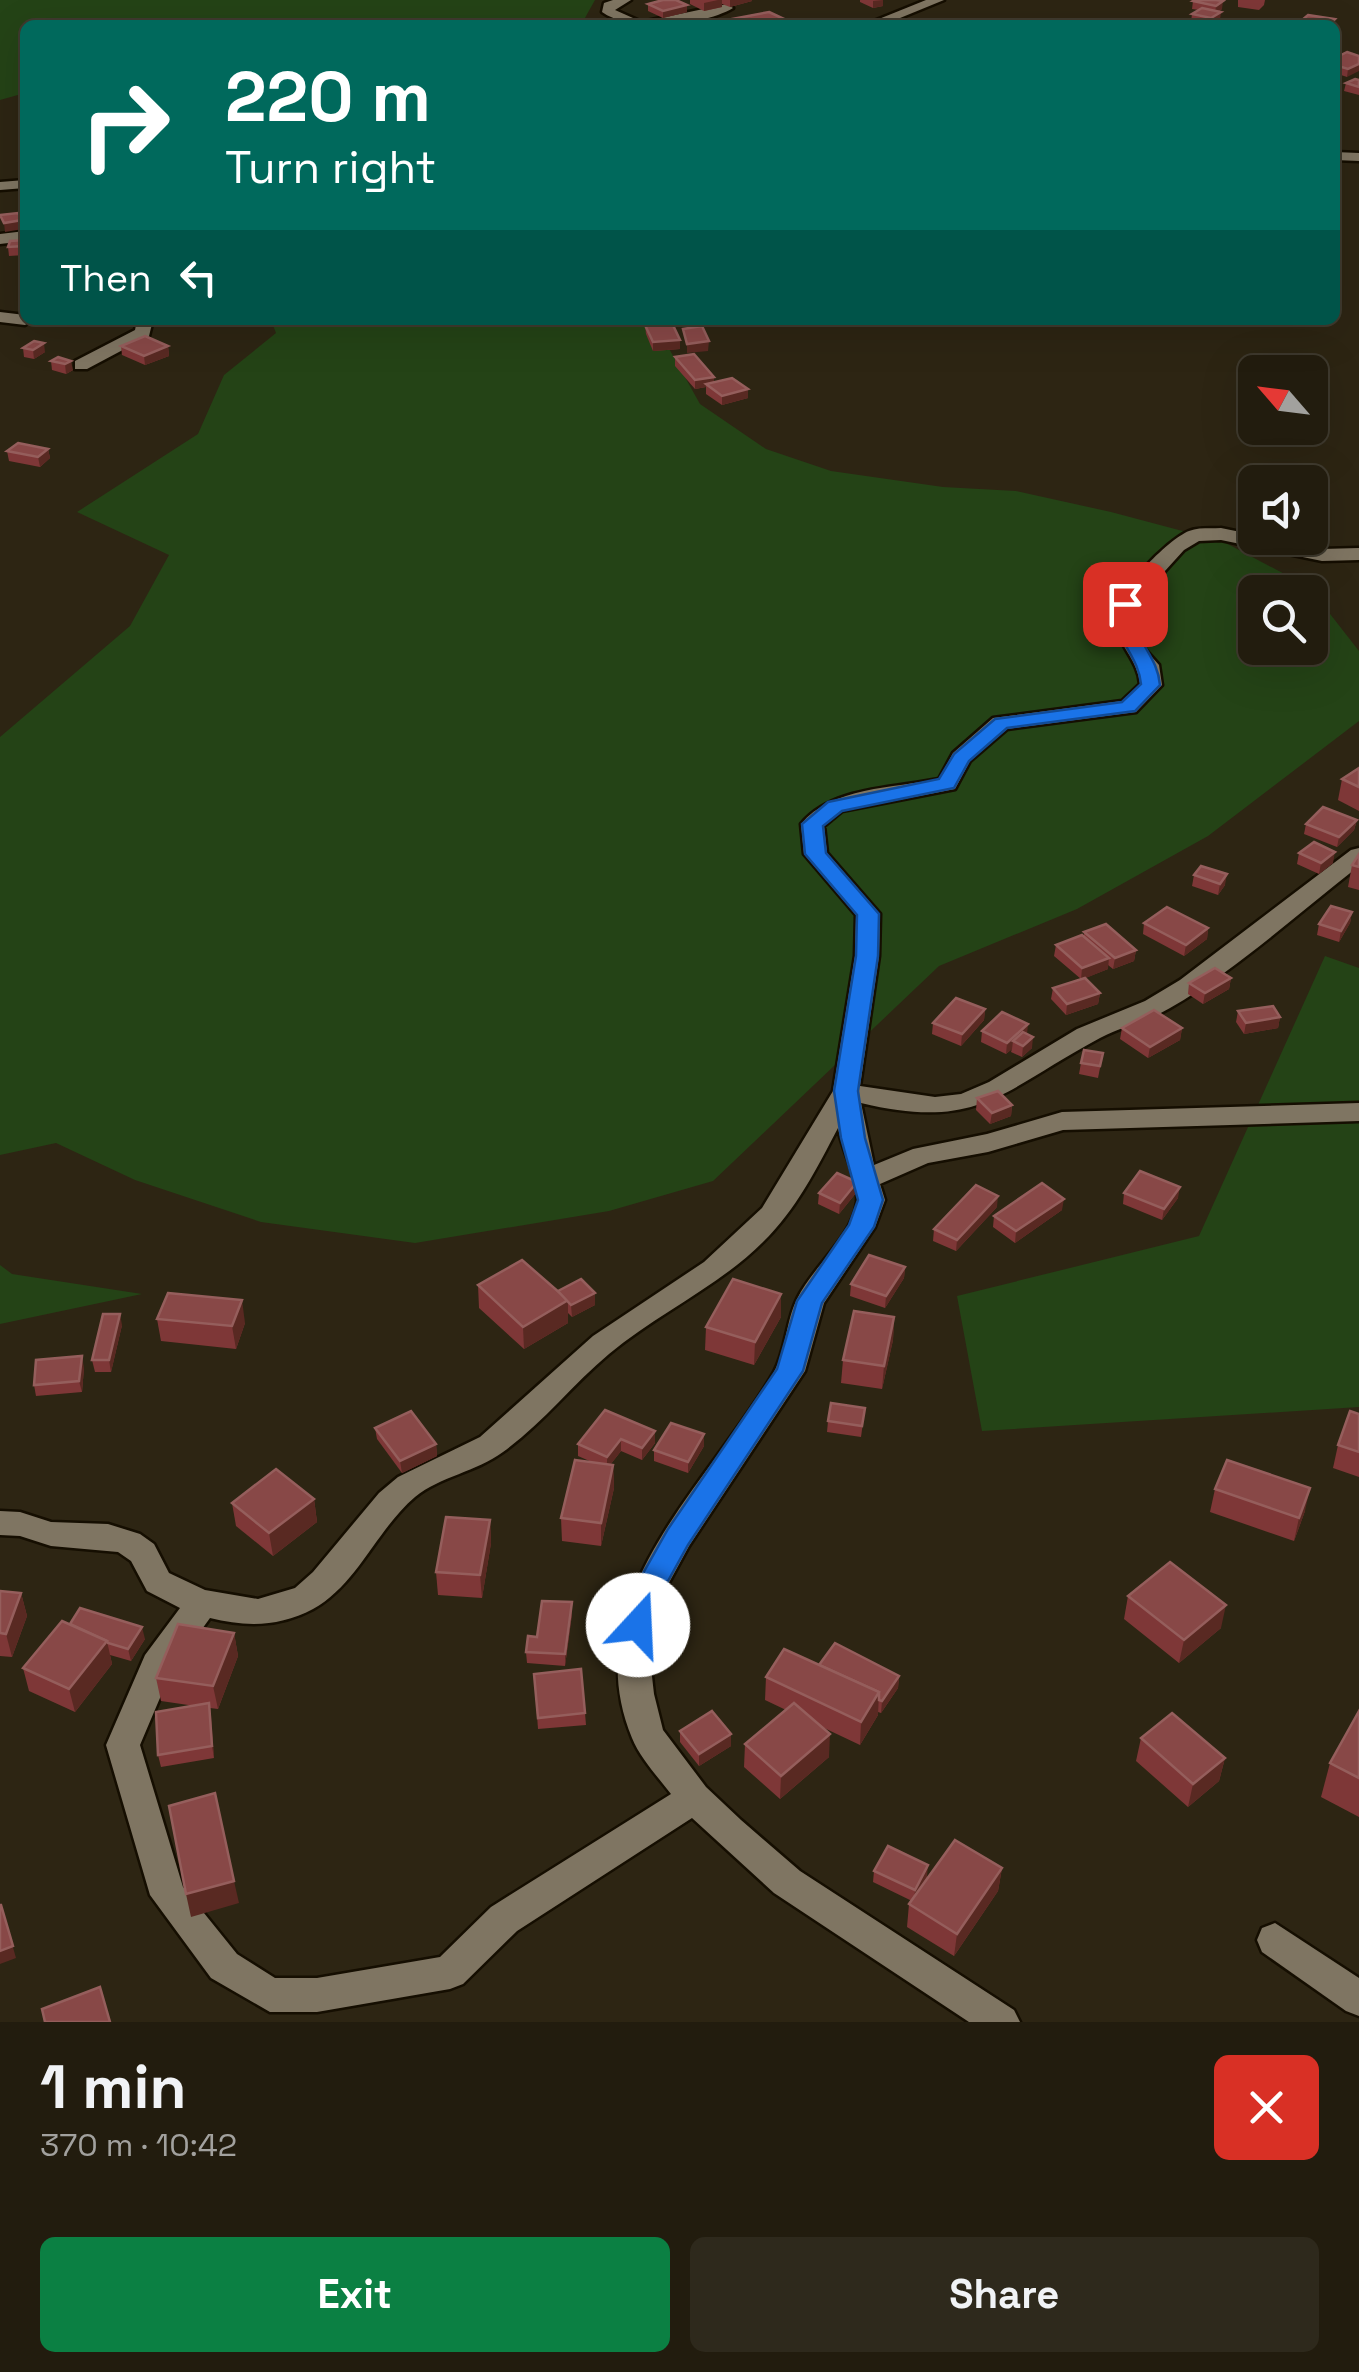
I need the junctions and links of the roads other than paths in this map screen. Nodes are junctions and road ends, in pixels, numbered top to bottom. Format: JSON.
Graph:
{"nodes":[{"id":1,"x":625,"y":0,"type":"edge"},
{"id":2,"x":938,"y":0,"type":"edge"},
{"id":3,"x":727,"y":8,"type":"dead end"},
{"id":4,"x":910,"y":9,"type":"junction"},
{"id":5,"x":626,"y":20,"type":"edge"},
{"id":6,"x":670,"y":20,"type":"edge"},
{"id":7,"x":884,"y":20,"type":"edge"},
{"id":8,"x":898,"y":20,"type":"edge"},
{"id":9,"x":144,"y":325,"type":"edge"},
{"id":10,"x":81,"y":365,"type":"dead end"},
{"id":11,"x":1359,"y":554,"type":"edge"},
{"id":12,"x":1359,"y":855,"type":"edge"},
{"id":13,"x":846,"y":1091,"type":"junction"},
{"id":14,"x":1359,"y":1112,"type":"edge"},
{"id":15,"x":865,"y":1180,"type":"junction"},
{"id":16,"x":0,"y":1522,"type":"edge"},
{"id":17,"x":202,"y":1603,"type":"junction"},
{"id":18,"x":694,"y":1798,"type":"junction"},
{"id":19,"x":1275,"y":1940,"type":"dead end"},
{"id":20,"x":1359,"y":1998,"type":"edge"},
{"id":21,"x":1001,"y":2022,"type":"edge"}],
"edges":[{"from":1,"to":5,"type":"street"},
{"from":2,"to":4,"type":"street"},
{"from":3,"to":6,"type":"street"},
{"from":4,"to":7,"type":"street"},
{"from":4,"to":8,"type":"street"},
{"from":9,"to":10,"type":"street"},
{"from":11,"to":13,"type":"street"},
{"from":12,"to":13,"type":"street"},
{"from":13,"to":15,"type":"street"},
{"from":13,"to":17,"type":"street"},
{"from":14,"to":15,"type":"street"},
{"from":15,"to":18,"type":"street"},
{"from":16,"to":17,"type":"street"},
{"from":17,"to":18,"type":"street"},
{"from":18,"to":21,"type":"street"},
{"from":19,"to":20,"type":"street"}]}
